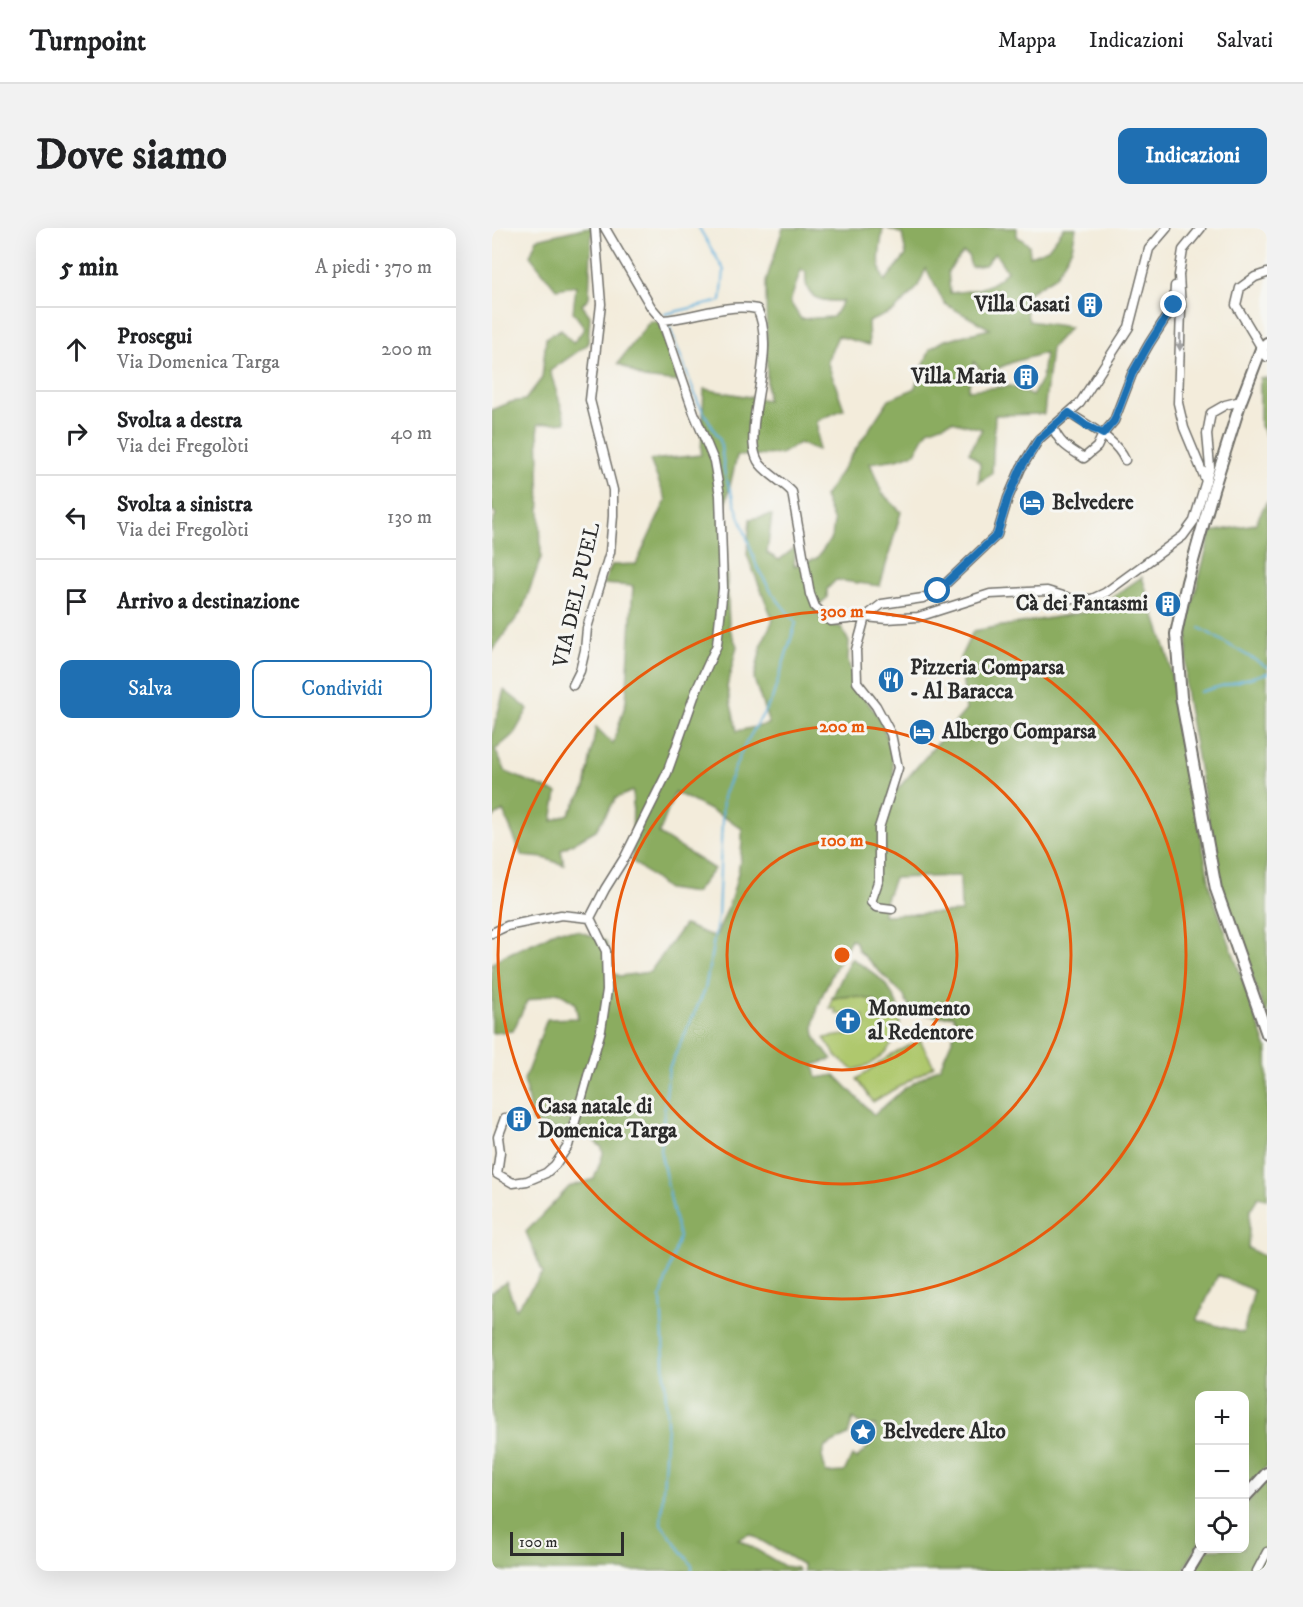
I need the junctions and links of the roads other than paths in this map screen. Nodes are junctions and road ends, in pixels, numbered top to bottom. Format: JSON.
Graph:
{"nodes":[{"id":1,"x":595,"y":228,"type":"edge"},
{"id":2,"x":605,"y":228,"type":"edge"},
{"id":3,"x":1167,"y":228,"type":"edge"},
{"id":4,"x":1202,"y":228,"type":"edge"},
{"id":5,"x":1267,"y":273,"type":"edge"},
{"id":6,"x":1179,"y":275,"type":"junction"},
{"id":7,"x":662,"y":320,"type":"junction"},
{"id":8,"x":1265,"y":350,"type":"edge"},
{"id":9,"x":1241,"y":401,"type":"junction"},
{"id":10,"x":1069,"y":413,"type":"junction"},
{"id":11,"x":1053,"y":428,"type":"junction"},
{"id":12,"x":1103,"y":434,"type":"junction"},
{"id":13,"x":1125,"y":460,"type":"dead end"},
{"id":14,"x":1206,"y":481,"type":"junction"},
{"id":15,"x":866,"y":616,"type":"junction"},
{"id":16,"x":573,"y":685,"type":"dead end"},
{"id":17,"x":892,"y":909,"type":"dead end"},
{"id":18,"x":590,"y":918,"type":"junction"},
{"id":19,"x":492,"y":933,"type":"edge"},
{"id":20,"x":1267,"y":1034,"type":"edge"},
{"id":21,"x":505,"y":1118,"type":"dead end"},
{"id":22,"x":1267,"y":1473,"type":"edge"},
{"id":23,"x":1249,"y":1493,"type":"edge"},
{"id":24,"x":1267,"y":1552,"type":"edge"},
{"id":25,"x":1199,"y":1553,"type":"edge"},
{"id":26,"x":1188,"y":1571,"type":"edge"},
{"id":27,"x":1257,"y":1571,"type":"edge"}],
"edges":[{"from":1,"to":16,"type":"street","name":"VIA DEL PUEL"},
{"from":2,"to":7,"type":"street"},
{"from":3,"to":10,"type":"street"},
{"from":4,"to":6,"type":"street"},
{"from":5,"to":8,"type":"street"},
{"from":6,"to":12,"type":"street"},
{"from":6,"to":14,"type":"street","one_way":true},
{"from":7,"to":15,"type":"street"},
{"from":7,"to":18,"type":"street"},
{"from":8,"to":9,"type":"main road"},
{"from":9,"to":14,"type":"street"},
{"from":9,"to":20,"type":"main road"},
{"from":10,"to":11,"type":"street"},
{"from":10,"to":12,"type":"street"},
{"from":11,"to":12,"type":"street"},
{"from":11,"to":15,"type":"street"},
{"from":12,"to":13,"type":"street"},
{"from":14,"to":15,"type":"street"},
{"from":15,"to":17,"type":"street"},
{"from":18,"to":19,"type":"street"},
{"from":18,"to":21,"type":"street"},
{"from":22,"to":23,"type":"main road"},
{"from":24,"to":27,"type":"street"},
{"from":25,"to":26,"type":"main road"}]}
